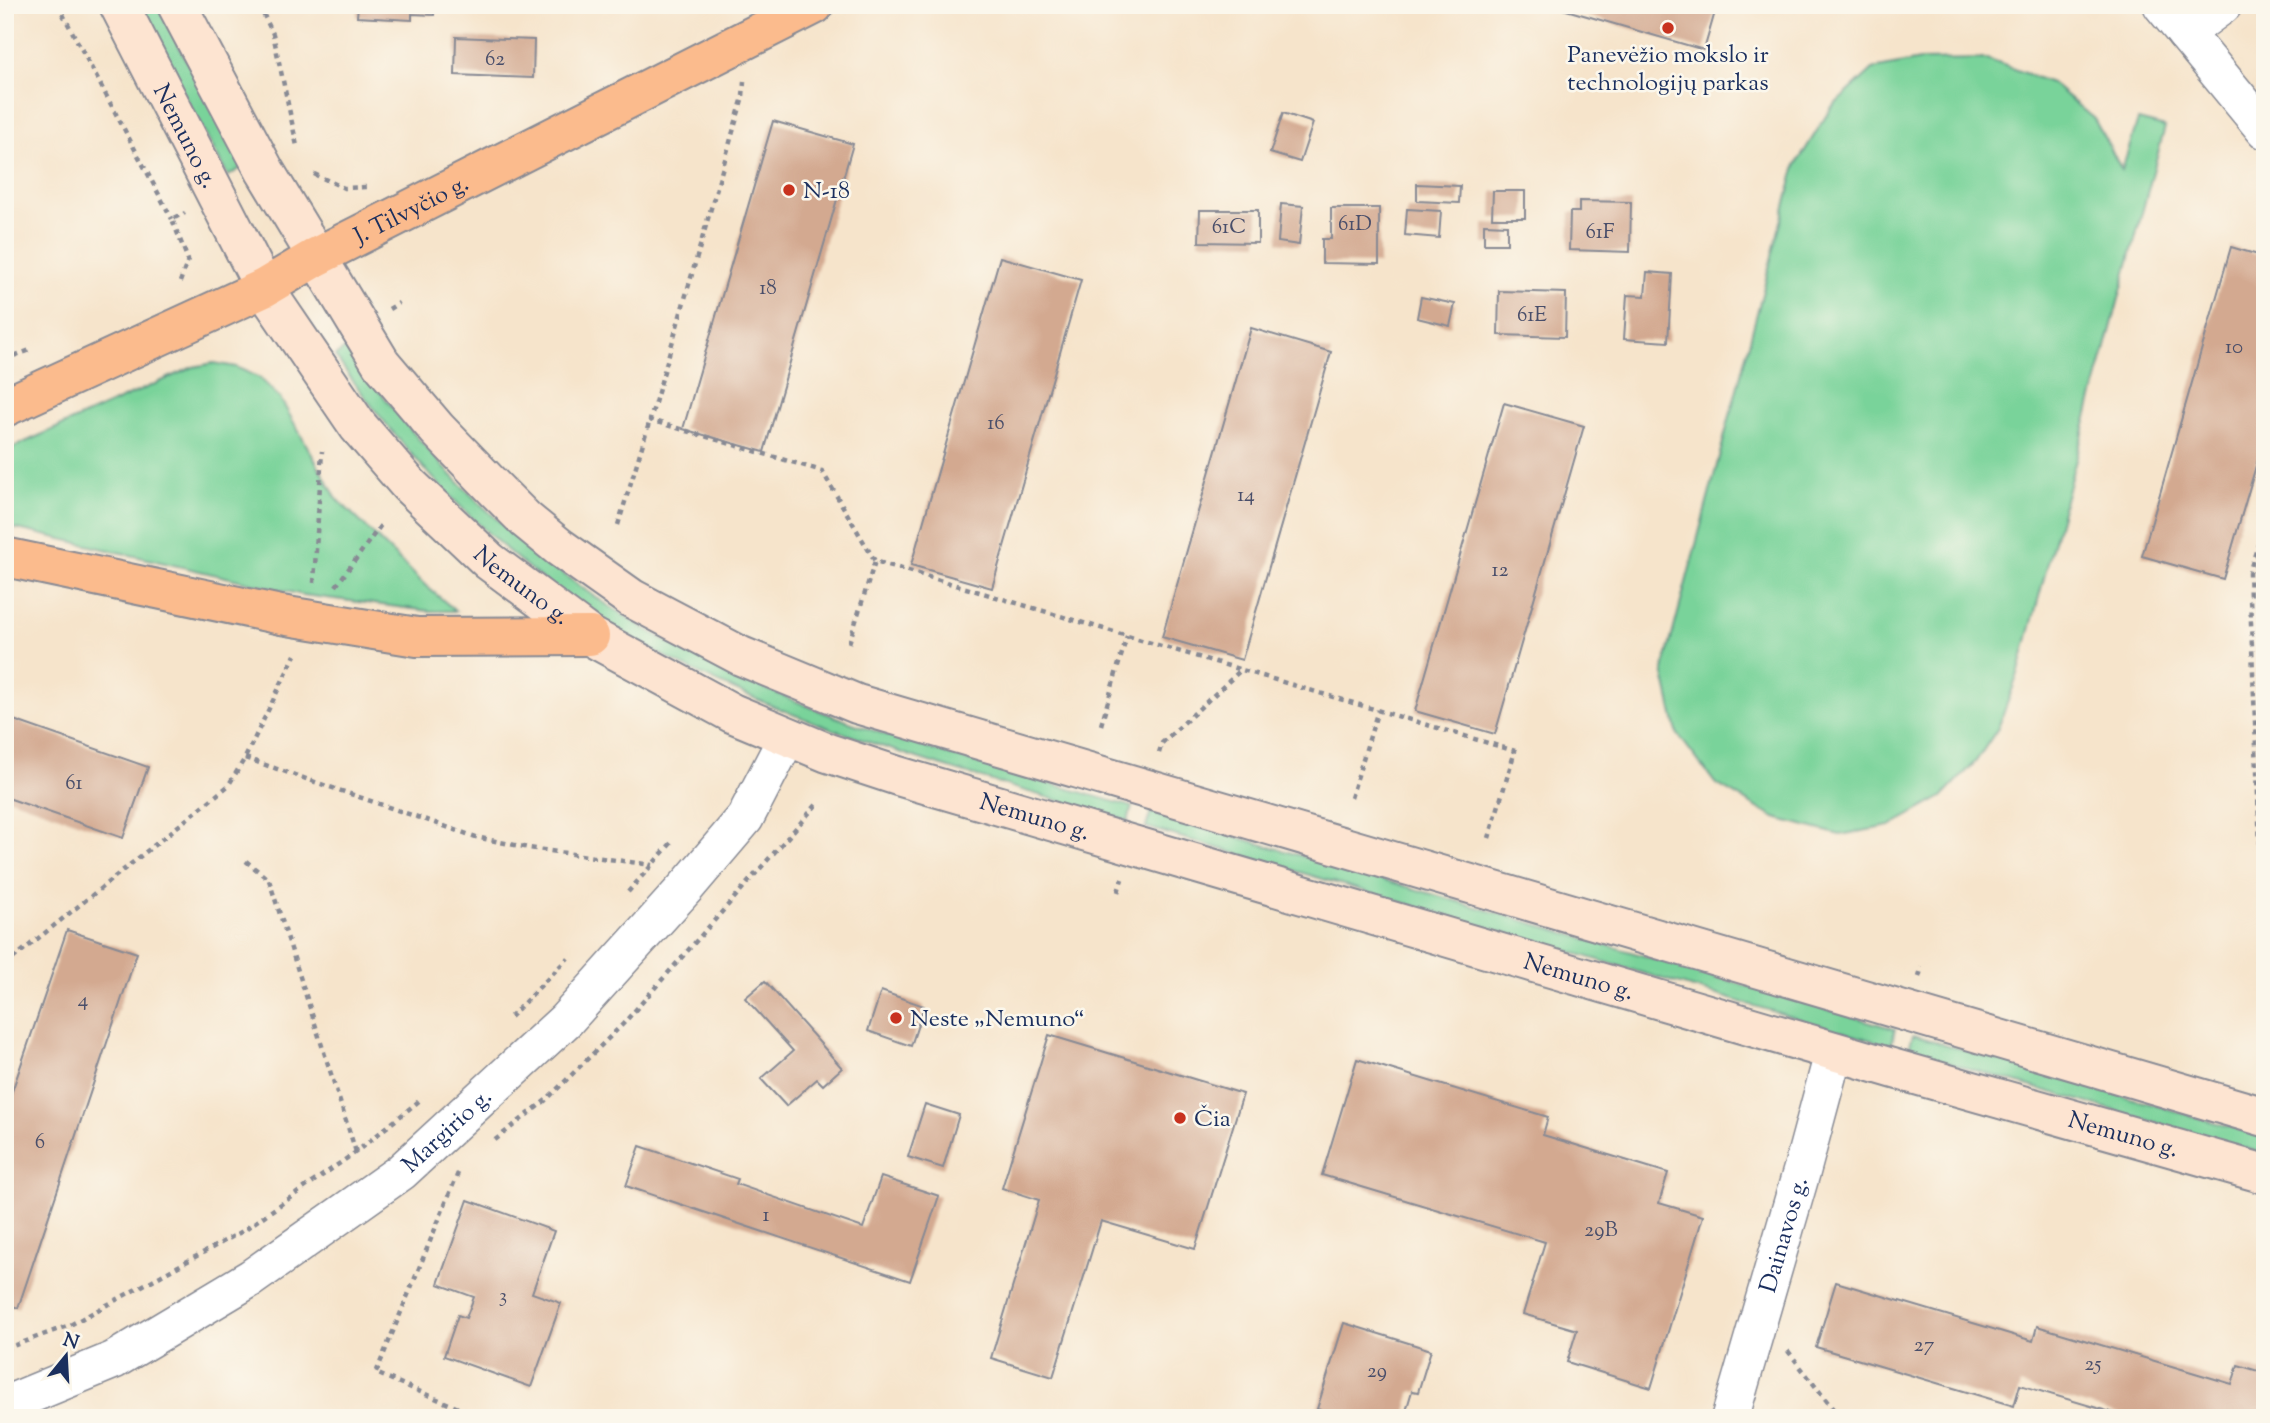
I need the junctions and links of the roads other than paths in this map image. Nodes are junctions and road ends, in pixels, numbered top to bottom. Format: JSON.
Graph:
{"nodes":[{"id":1,"x":118,"y":5,"type":"edge"},
{"id":2,"x":177,"y":5,"type":"edge"},
{"id":3,"x":814,"y":5,"type":"edge"},
{"id":4,"x":2162,"y":5,"type":"edge"},
{"id":5,"x":2223,"y":5,"type":"edge"},
{"id":6,"x":2185,"y":33,"type":"junction"},
{"id":7,"x":2265,"y":130,"type":"edge"},
{"id":8,"x":316,"y":257,"type":"junction"},
{"id":9,"x":264,"y":288,"type":"junction"},
{"id":10,"x":5,"y":407,"type":"edge"},
{"id":11,"x":5,"y":557,"type":"edge"},
{"id":12,"x":590,"y":636,"type":"junction"},
{"id":13,"x":787,"y":737,"type":"junction"},
{"id":14,"x":1834,"y":1051,"type":"junction"},
{"id":15,"x":2265,"y":1117,"type":"edge"},
{"id":16,"x":2265,"y":1174,"type":"edge"},
{"id":17,"x":5,"y":1405,"type":"edge"},
{"id":18,"x":1730,"y":1418,"type":"edge"}],
"edges":[{"from":1,"to":9,"type":"main road","name":"Nemuno g."},
{"from":2,"to":8,"type":"main road"},
{"from":3,"to":8,"type":"main road","name":"J. Tilvyčio g."},
{"from":4,"to":6,"type":"street"},
{"from":5,"to":6,"type":"street"},
{"from":6,"to":7,"type":"street"},
{"from":8,"to":9,"type":"main road","name":"J. Tilvyčio g."},
{"from":8,"to":15,"type":"main road"},
{"from":9,"to":10,"type":"main road","name":"J. Tilvyčio g."},
{"from":9,"to":12,"type":"main road","name":"Nemuno g."},
{"from":11,"to":12,"type":"main road"},
{"from":12,"to":13,"type":"main road","name":"Nemuno g."},
{"from":13,"to":14,"type":"main road","name":"Nemuno g."},
{"from":13,"to":17,"type":"street","name":"Margirio g."},
{"from":14,"to":16,"type":"main road","name":"Nemuno g."},
{"from":14,"to":18,"type":"street","name":"Dainavos g."}]}
